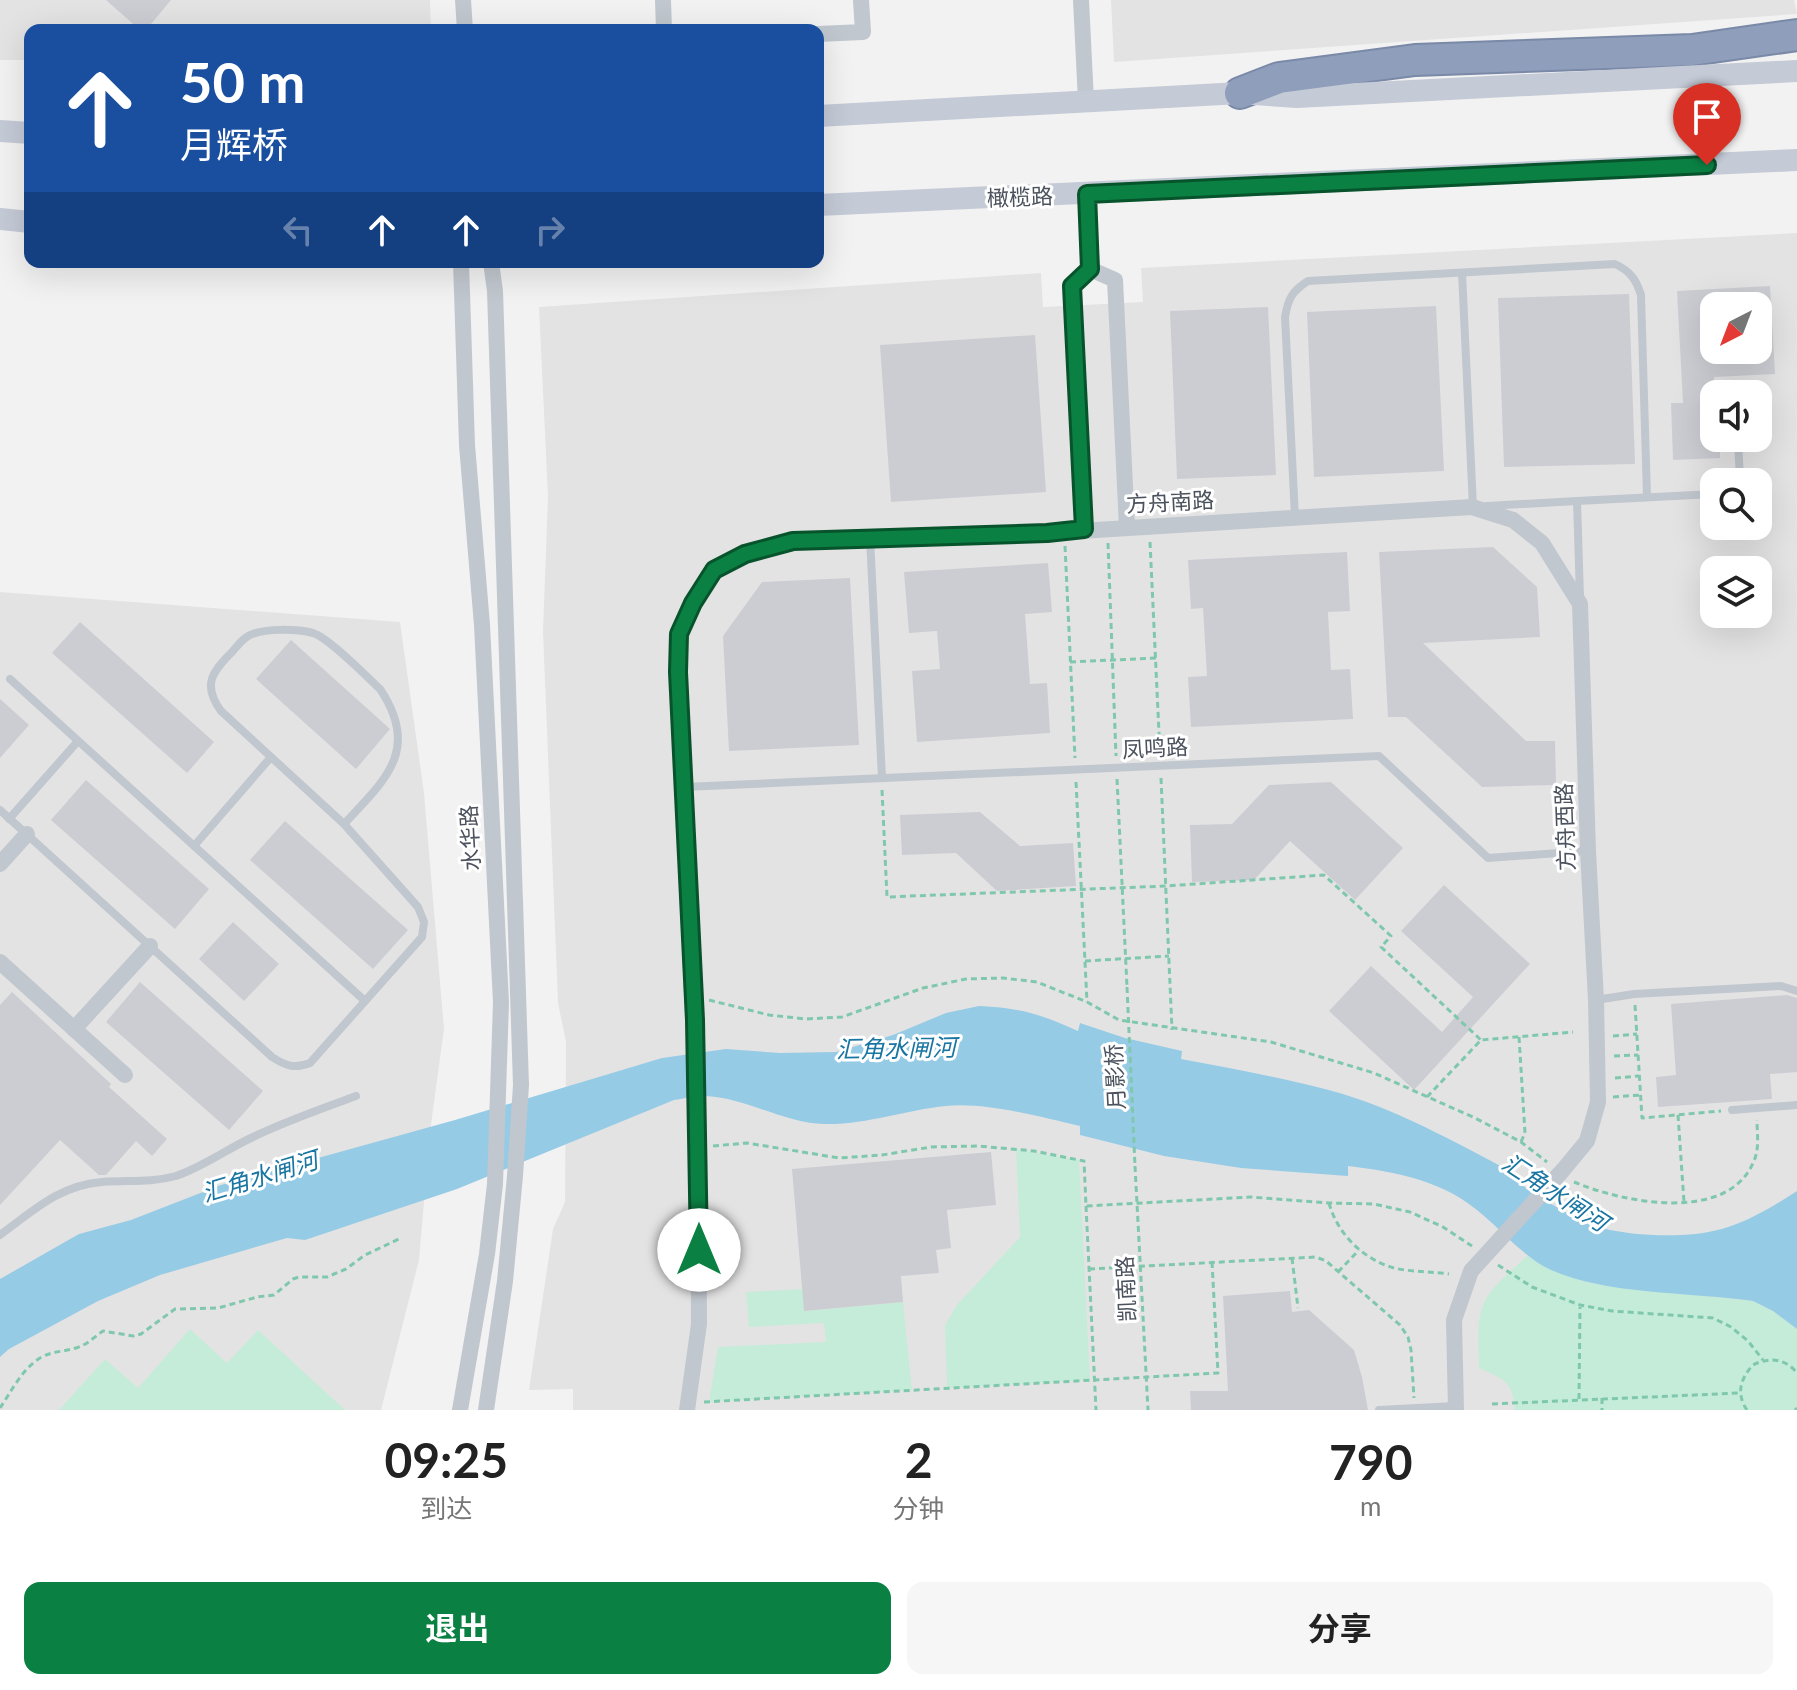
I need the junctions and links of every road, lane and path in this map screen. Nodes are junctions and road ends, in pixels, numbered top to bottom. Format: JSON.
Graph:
{"nodes":[{"id":1,"x":463,"y":0,"type":"edge"},
{"id":2,"x":663,"y":0,"type":"edge"},
{"id":3,"x":861,"y":0,"type":"edge"},
{"id":4,"x":1081,"y":0,"type":"edge"},
{"id":5,"x":465,"y":24,"type":"edge"},
{"id":6,"x":664,"y":24,"type":"edge"},
{"id":7,"x":824,"y":34,"type":"edge"},
{"id":8,"x":1797,"y":35,"type":"edge"},
{"id":9,"x":1797,"y":71,"type":"edge"},
{"id":10,"x":1240,"y":93,"type":"junction"},
{"id":11,"x":1086,"y":101,"type":"junction"},
{"id":12,"x":824,"y":116,"type":"edge"},
{"id":13,"x":1797,"y":160,"type":"edge"},
{"id":14,"x":1087,"y":194,"type":"junction"},
{"id":15,"x":824,"y":205,"type":"edge"},
{"id":16,"x":0,"y":219,"type":"edge"},
{"id":17,"x":24,"y":221,"type":"edge"},
{"id":18,"x":461,"y":268,"type":"edge"},
{"id":19,"x":492,"y":268,"type":"edge"},
{"id":20,"x":1090,"y":269,"type":"junction"},
{"id":21,"x":1462,"y":273,"type":"junction"},
{"id":22,"x":1700,"y":495,"type":"edge"},
{"id":23,"x":1647,"y":497,"type":"junction"},
{"id":24,"x":1577,"y":501,"type":"junction"},
{"id":25,"x":1472,"y":507,"type":"junction"},
{"id":26,"x":1295,"y":517,"type":"junction"},
{"id":27,"x":1127,"y":527,"type":"junction"},
{"id":28,"x":1084,"y":529,"type":"junction"},
{"id":29,"x":870,"y":538,"type":"junction"},
{"id":30,"x":1580,"y":604,"type":"junction"},
{"id":31,"x":1156,"y":658,"type":"dead end"},
{"id":32,"x":1070,"y":662,"type":"dead end"},
{"id":33,"x":10,"y":679,"type":"dead end"},
{"id":34,"x":78,"y":741,"type":"junction"},
{"id":35,"x":271,"y":757,"type":"junction"},
{"id":36,"x":882,"y":778,"type":"junction"},
{"id":37,"x":684,"y":787,"type":"junction"},
{"id":38,"x":0,"y":810,"type":"edge"},
{"id":39,"x":9,"y":819,"type":"junction"},
{"id":40,"x":344,"y":824,"type":"junction"},
{"id":41,"x":27,"y":834,"type":"junction"},
{"id":42,"x":194,"y":846,"type":"junction"},
{"id":43,"x":1588,"y":851,"type":"junction"},
{"id":44,"x":0,"y":864,"type":"edge"},
{"id":45,"x":150,"y":946,"type":"junction"},
{"id":46,"x":1169,"y":956,"type":"dead end"},
{"id":47,"x":1085,"y":961,"type":"dead end"},
{"id":48,"x":0,"y":962,"type":"edge"},
{"id":49,"x":1127,"y":987,"type":"dead end"},
{"id":50,"x":1797,"y":991,"type":"edge"},
{"id":51,"x":1634,"y":994,"type":"junction"},
{"id":52,"x":694,"y":996,"type":"junction"},
{"id":53,"x":1596,"y":1000,"type":"junction"},
{"id":54,"x":365,"y":1001,"type":"junction"},
{"id":55,"x":74,"y":1029,"type":"junction"},
{"id":56,"x":1573,"y":1032,"type":"dead end"},
{"id":57,"x":1637,"y":1034,"type":"junction"},
{"id":58,"x":1519,"y":1037,"type":"junction"},
{"id":59,"x":1602,"y":1037,"type":"dead end"},
{"id":60,"x":1481,"y":1040,"type":"junction"},
{"id":61,"x":1638,"y":1055,"type":"junction"},
{"id":62,"x":1603,"y":1057,"type":"dead end"},
{"id":63,"x":125,"y":1075,"type":"dead end"},
{"id":64,"x":1639,"y":1076,"type":"junction"},
{"id":65,"x":1603,"y":1079,"type":"dead end"},
{"id":66,"x":1641,"y":1095,"type":"junction"},
{"id":67,"x":356,"y":1096,"type":"dead end"},
{"id":68,"x":1427,"y":1097,"type":"junction"},
{"id":69,"x":1604,"y":1098,"type":"dead end"},
{"id":70,"x":1797,"y":1105,"type":"edge"},
{"id":71,"x":1756,"y":1108,"type":"junction"},
{"id":72,"x":1732,"y":1110,"type":"joint"},
{"id":73,"x":1678,"y":1115,"type":"junction"},
{"id":74,"x":698,"y":1140,"type":"junction"},
{"id":75,"x":1521,"y":1142,"type":"junction"},
{"id":76,"x":1547,"y":1162,"type":"dead end"},
{"id":77,"x":1135,"y":1166,"type":"joint"},
{"id":78,"x":1574,"y":1182,"type":"dead end"},
{"id":79,"x":1684,"y":1202,"type":"junction"},
{"id":80,"x":1138,"y":1203,"type":"junction"},
{"id":81,"x":1329,"y":1203,"type":"junction"},
{"id":82,"x":1086,"y":1206,"type":"junction"},
{"id":83,"x":0,"y":1235,"type":"edge"},
{"id":84,"x":401,"y":1238,"type":"dead end"},
{"id":85,"x":1472,"y":1246,"type":"dead end"},
{"id":86,"x":1359,"y":1250,"type":"junction"},
{"id":87,"x":1292,"y":1258,"type":"junction"},
{"id":88,"x":1212,"y":1262,"type":"junction"},
{"id":89,"x":1498,"y":1265,"type":"dead end"},
{"id":90,"x":1141,"y":1266,"type":"junction"},
{"id":91,"x":1089,"y":1269,"type":"junction"},
{"id":92,"x":1338,"y":1272,"type":"junction"},
{"id":93,"x":1449,"y":1274,"type":"dead end"},
{"id":94,"x":1580,"y":1305,"type":"junction"},
{"id":95,"x":1298,"y":1308,"type":"dead end"},
{"id":96,"x":1763,"y":1360,"type":"junction"},
{"id":97,"x":1797,"y":1373,"type":"edge"},
{"id":98,"x":1146,"y":1377,"type":"junction"},
{"id":99,"x":1094,"y":1380,"type":"junction"},
{"id":100,"x":1740,"y":1393,"type":"junction"},
{"id":101,"x":1602,"y":1398,"type":"junction"},
{"id":102,"x":1579,"y":1399,"type":"junction"},
{"id":103,"x":1554,"y":1401,"type":"junction"},
{"id":104,"x":1492,"y":1404,"type":"dead end"},
{"id":105,"x":688,"y":1406,"type":"edge"},
{"id":106,"x":0,"y":1408,"type":"edge"},
{"id":107,"x":1414,"y":1408,"type":"edge"},
{"id":108,"x":1455,"y":1408,"type":"edge"},
{"id":109,"x":1401,"y":1409,"type":"edge"},
{"id":110,"x":460,"y":1410,"type":"edge"},
{"id":111,"x":486,"y":1410,"type":"edge"},
{"id":112,"x":1096,"y":1410,"type":"edge"},
{"id":113,"x":1148,"y":1410,"type":"edge"},
{"id":114,"x":1379,"y":1410,"type":"edge"},
{"id":115,"x":1555,"y":1410,"type":"edge"},
{"id":116,"x":1602,"y":1410,"type":"edge"},
{"id":117,"x":1747,"y":1410,"type":"edge"}],
"edges":[{"from":1,"to":5,"type":"street"},
{"from":2,"to":6,"type":"street"},
{"from":3,"to":7,"type":"street"},
{"from":4,"to":11,"type":"street"},
{"from":8,"to":10,"type":"highway"},
{"from":9,"to":10,"type":"main road"},
{"from":10,"to":11,"type":"main road"},
{"from":11,"to":12,"type":"main road"},
{"from":13,"to":14,"type":"main road","name":"橄榄路"},
{"from":14,"to":15,"type":"main road","name":"橄榄路"},
{"from":14,"to":20,"type":"street"},
{"from":16,"to":17,"type":"main road"},
{"from":18,"to":110,"type":"street","name":"水华路"},
{"from":19,"to":111,"type":"street","name":"水华路"},
{"from":20,"to":27,"type":"street"},
{"from":20,"to":28,"type":"street"},
{"from":21,"to":23,"type":"lane"},
{"from":21,"to":25,"type":"lane"},
{"from":21,"to":26,"type":"lane"},
{"from":22,"to":23,"type":"lane"},
{"from":23,"to":24,"type":"lane"},
{"from":24,"to":25,"type":"lane"},
{"from":24,"to":30,"type":"lane"},
{"from":25,"to":26,"type":"street","name":"方舟南路"},
{"from":25,"to":30,"type":"street"},
{"from":26,"to":27,"type":"street","name":"方舟南路"},
{"from":27,"to":28,"type":"street","name":"方舟南路"},
{"from":28,"to":29,"type":"street","name":"方舟南路"},
{"from":29,"to":36,"type":"lane"},
{"from":29,"to":37,"type":"street","name":"方舟南路"},
{"from":30,"to":43,"type":"street","name":"方舟西路"},
{"from":31,"to":32,"type":"path"},
{"from":33,"to":34,"type":"lane"},
{"from":34,"to":39,"type":"lane"},
{"from":34,"to":42,"type":"lane"},
{"from":35,"to":40,"type":"lane"},
{"from":35,"to":40,"type":"lane"},
{"from":35,"to":42,"type":"lane"},
{"from":36,"to":37,"type":"lane","name":"凤鸣路"},
{"from":36,"to":43,"type":"lane","name":"凤鸣路"},
{"from":36,"to":60,"type":"path"},
{"from":37,"to":52,"type":"street","name":"方舟南路"},
{"from":38,"to":39,"type":"lane"},
{"from":39,"to":41,"type":"lane"},
{"from":40,"to":54,"type":"lane"},
{"from":41,"to":44,"type":"street"},
{"from":41,"to":45,"type":"lane"},
{"from":42,"to":54,"type":"lane"},
{"from":43,"to":53,"type":"street","name":"方舟西路"},
{"from":45,"to":54,"type":"lane"},
{"from":45,"to":55,"type":"street"},
{"from":46,"to":47,"type":"path"},
{"from":48,"to":55,"type":"street"},
{"from":49,"to":77,"type":"path","name":"月影桥","bridge":true},
{"from":50,"to":51,"type":"lane"},
{"from":51,"to":53,"type":"lane"},
{"from":51,"to":57,"type":"path"},
{"from":52,"to":68,"type":"path"},
{"from":52,"to":74,"type":"street","name":"方舟南路"},
{"from":53,"to":108,"type":"street","name":"方舟西路"},
{"from":55,"to":63,"type":"street"},
{"from":56,"to":58,"type":"path"},
{"from":57,"to":59,"type":"path"},
{"from":57,"to":61,"type":"path"},
{"from":58,"to":60,"type":"path"},
{"from":58,"to":75,"type":"path"},
{"from":60,"to":68,"type":"path"},
{"from":61,"to":62,"type":"path"},
{"from":61,"to":64,"type":"path"},
{"from":64,"to":65,"type":"path"},
{"from":64,"to":66,"type":"path"},
{"from":66,"to":69,"type":"path"},
{"from":66,"to":73,"type":"path"},
{"from":67,"to":83,"type":"lane"},
{"from":68,"to":75,"type":"path"},
{"from":70,"to":71,"type":"lane"},
{"from":71,"to":72,"type":"lane"},
{"from":71,"to":79,"type":"path"},
{"from":72,"to":73,"type":"path"},
{"from":73,"to":79,"type":"path"},
{"from":74,"to":82,"type":"path"},
{"from":74,"to":105,"type":"street","name":"方舟南路"},
{"from":75,"to":76,"type":"path"},
{"from":77,"to":80,"type":"path","name":"凯南路"},
{"from":78,"to":79,"type":"path"},
{"from":80,"to":81,"type":"path"},
{"from":80,"to":82,"type":"path"},
{"from":80,"to":90,"type":"path","name":"凯南路"},
{"from":81,"to":85,"type":"path"},
{"from":81,"to":86,"type":"path"},
{"from":82,"to":91,"type":"path"},
{"from":84,"to":106,"type":"path"},
{"from":86,"to":92,"type":"path"},
{"from":86,"to":93,"type":"path"},
{"from":87,"to":88,"type":"path"},
{"from":87,"to":92,"type":"path"},
{"from":87,"to":95,"type":"path"},
{"from":88,"to":90,"type":"path"},
{"from":88,"to":98,"type":"path"},
{"from":89,"to":94,"type":"path"},
{"from":90,"to":91,"type":"path"},
{"from":90,"to":98,"type":"path","name":"凯南路"},
{"from":91,"to":99,"type":"path"},
{"from":92,"to":107,"type":"path"},
{"from":94,"to":96,"type":"path"},
{"from":94,"to":102,"type":"path"},
{"from":96,"to":97,"type":"path"},
{"from":96,"to":100,"type":"path"},
{"from":98,"to":99,"type":"path"},
{"from":98,"to":113,"type":"path","name":"凯南路"},
{"from":99,"to":105,"type":"path"},
{"from":99,"to":112,"type":"path"},
{"from":100,"to":101,"type":"path"},
{"from":100,"to":117,"type":"path"},
{"from":101,"to":102,"type":"path"},
{"from":101,"to":116,"type":"path"},
{"from":102,"to":103,"type":"path"},
{"from":103,"to":104,"type":"path"},
{"from":103,"to":115,"type":"path"},
{"from":107,"to":108,"type":"lane"},
{"from":107,"to":109,"type":"lane"},
{"from":109,"to":114,"type":"lane"}]}
